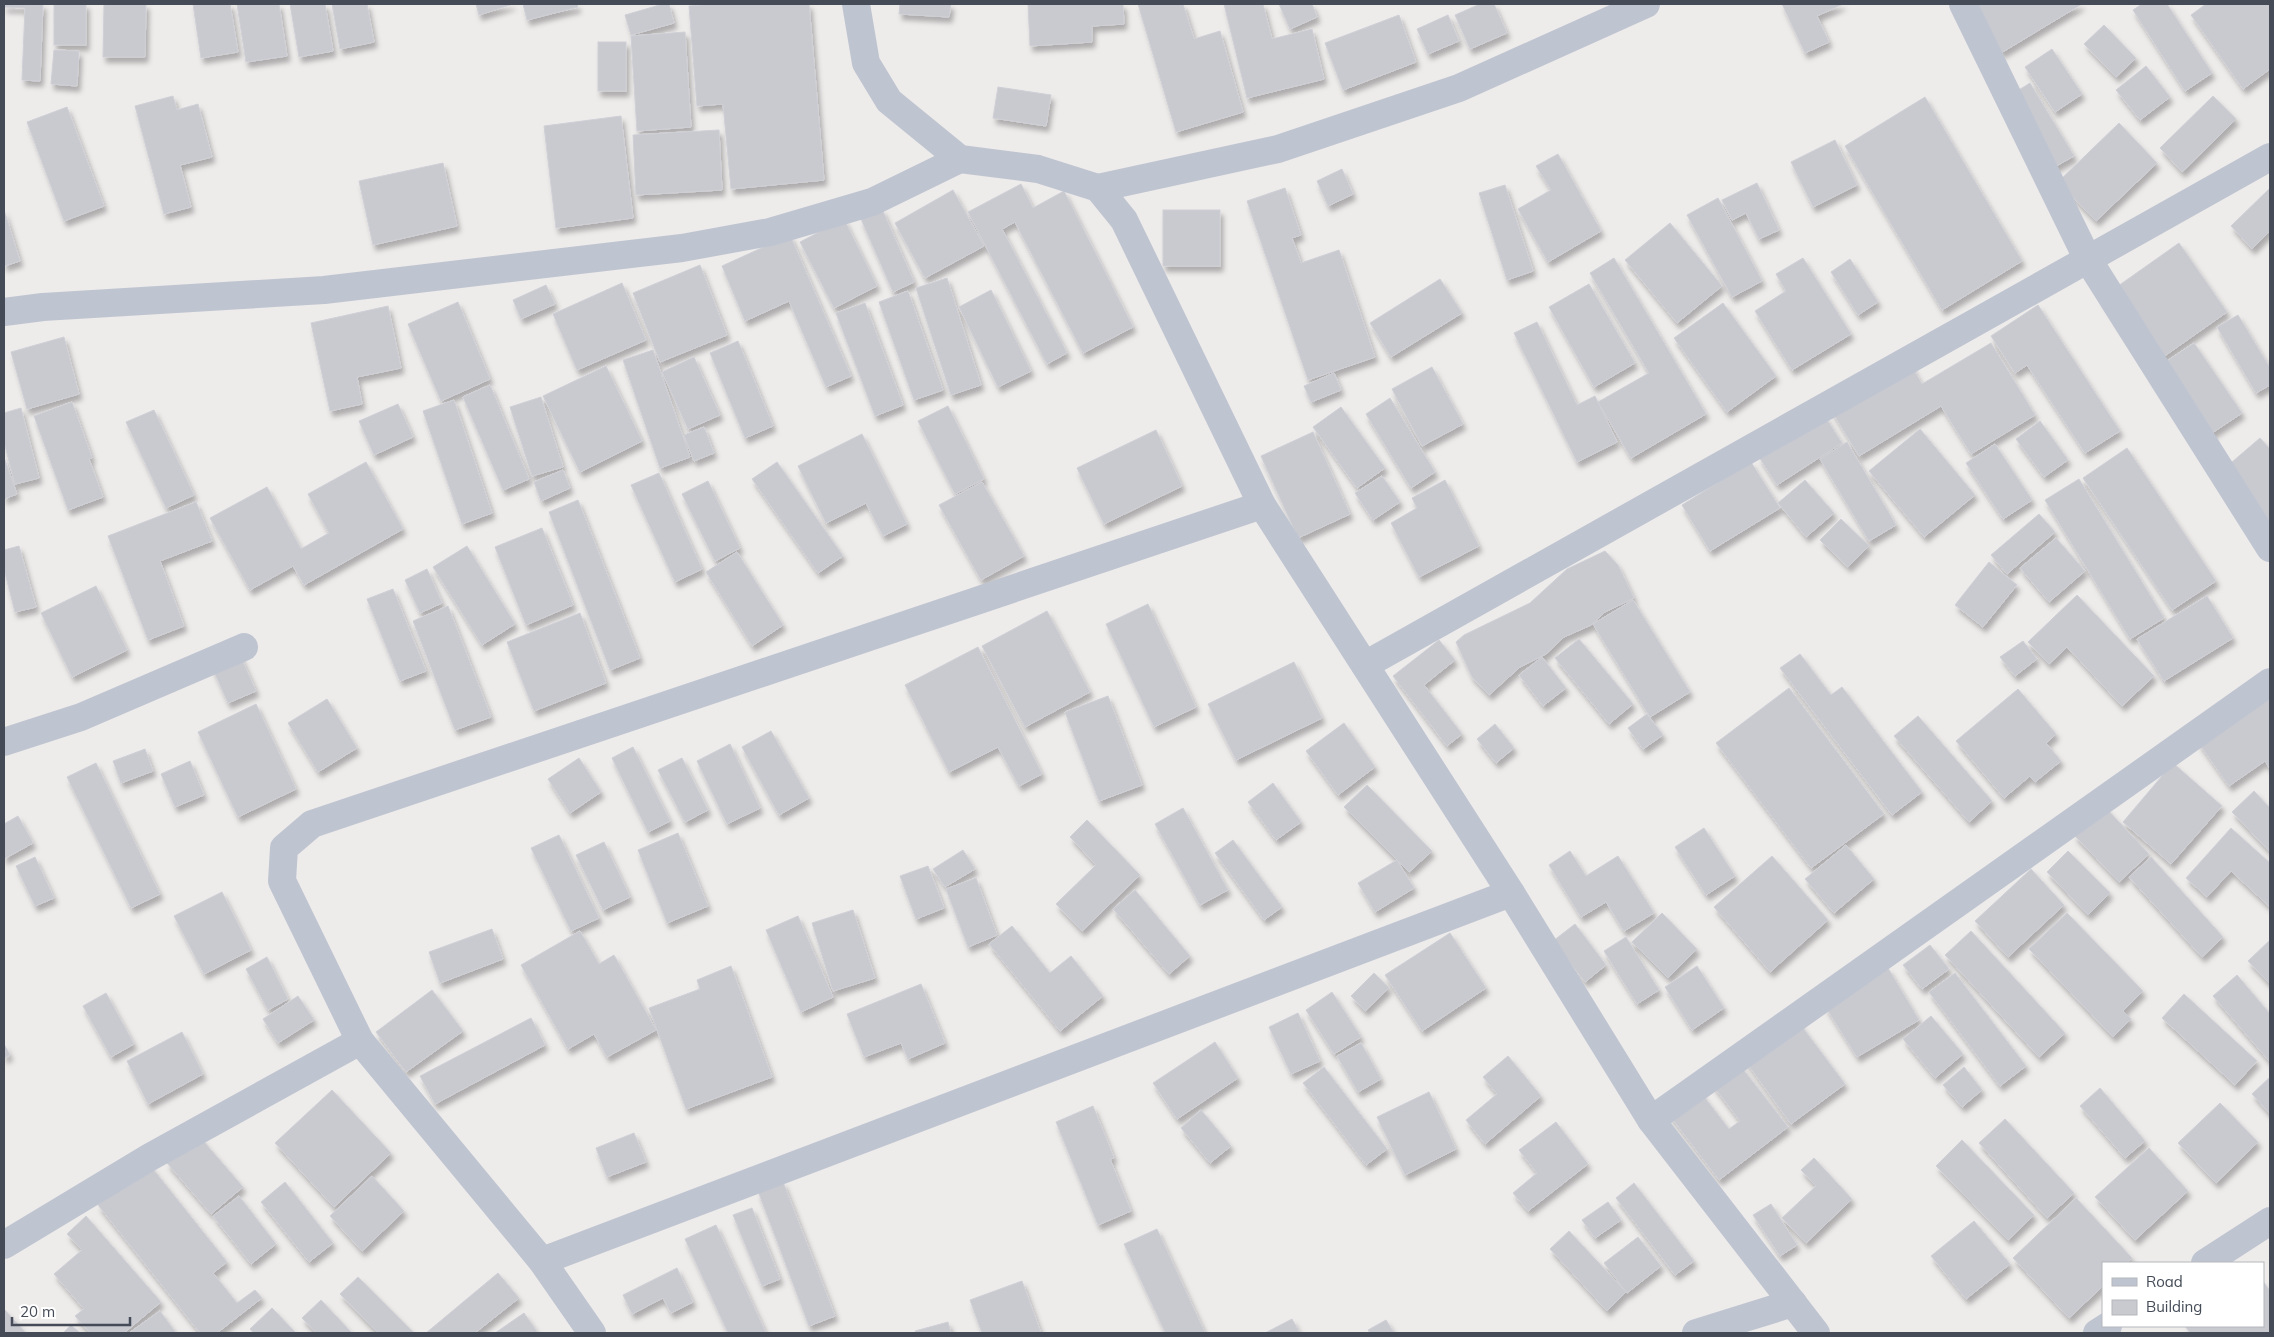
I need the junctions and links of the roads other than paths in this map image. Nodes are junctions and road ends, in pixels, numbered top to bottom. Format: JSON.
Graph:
{"nodes":[{"id":1,"x":856,"y":4,"type":"edge"},
{"id":2,"x":1646,"y":4,"type":"edge"},
{"id":3,"x":1963,"y":4,"type":"edge"},
{"id":4,"x":2270,"y":157,"type":"edge"},
{"id":5,"x":960,"y":158,"type":"junction"},
{"id":6,"x":1098,"y":188,"type":"junction"},
{"id":7,"x":2087,"y":258,"type":"junction"},
{"id":8,"x":4,"y":312,"type":"edge"},
{"id":9,"x":1262,"y":505,"type":"junction"},
{"id":10,"x":2270,"y":548,"type":"edge"},
{"id":11,"x":244,"y":647,"type":"dead end"},
{"id":12,"x":1365,"y":665,"type":"junction"},
{"id":13,"x":2270,"y":682,"type":"edge"},
{"id":14,"x":4,"y":742,"type":"edge"},
{"id":15,"x":1511,"y":893,"type":"junction"},
{"id":16,"x":360,"y":1041,"type":"junction"},
{"id":17,"x":1651,"y":1120,"type":"junction"},
{"id":18,"x":2270,"y":1221,"type":"edge"},
{"id":19,"x":4,"y":1246,"type":"edge"},
{"id":20,"x":542,"y":1261,"type":"junction"},
{"id":21,"x":2207,"y":1262,"type":"edge"},
{"id":22,"x":1793,"y":1303,"type":"junction"},
{"id":23,"x":592,"y":1333,"type":"edge"},
{"id":24,"x":1696,"y":1333,"type":"edge"},
{"id":25,"x":1816,"y":1333,"type":"edge"}],
"edges":[{"from":1,"to":5,"type":"street"},
{"from":2,"to":6,"type":"street"},
{"from":3,"to":7,"type":"street"},
{"from":4,"to":7,"type":"street"},
{"from":5,"to":6,"type":"street"},
{"from":5,"to":8,"type":"street"},
{"from":6,"to":9,"type":"street"},
{"from":7,"to":10,"type":"street"},
{"from":7,"to":12,"type":"street"},
{"from":9,"to":12,"type":"street"},
{"from":9,"to":16,"type":"street"},
{"from":11,"to":14,"type":"street"},
{"from":12,"to":15,"type":"street"},
{"from":13,"to":17,"type":"street"},
{"from":15,"to":17,"type":"street"},
{"from":15,"to":20,"type":"street"},
{"from":16,"to":19,"type":"street"},
{"from":16,"to":20,"type":"street"},
{"from":17,"to":22,"type":"street"},
{"from":18,"to":21,"type":"street"},
{"from":20,"to":23,"type":"street"},
{"from":22,"to":24,"type":"street"},
{"from":22,"to":25,"type":"street"}]}
